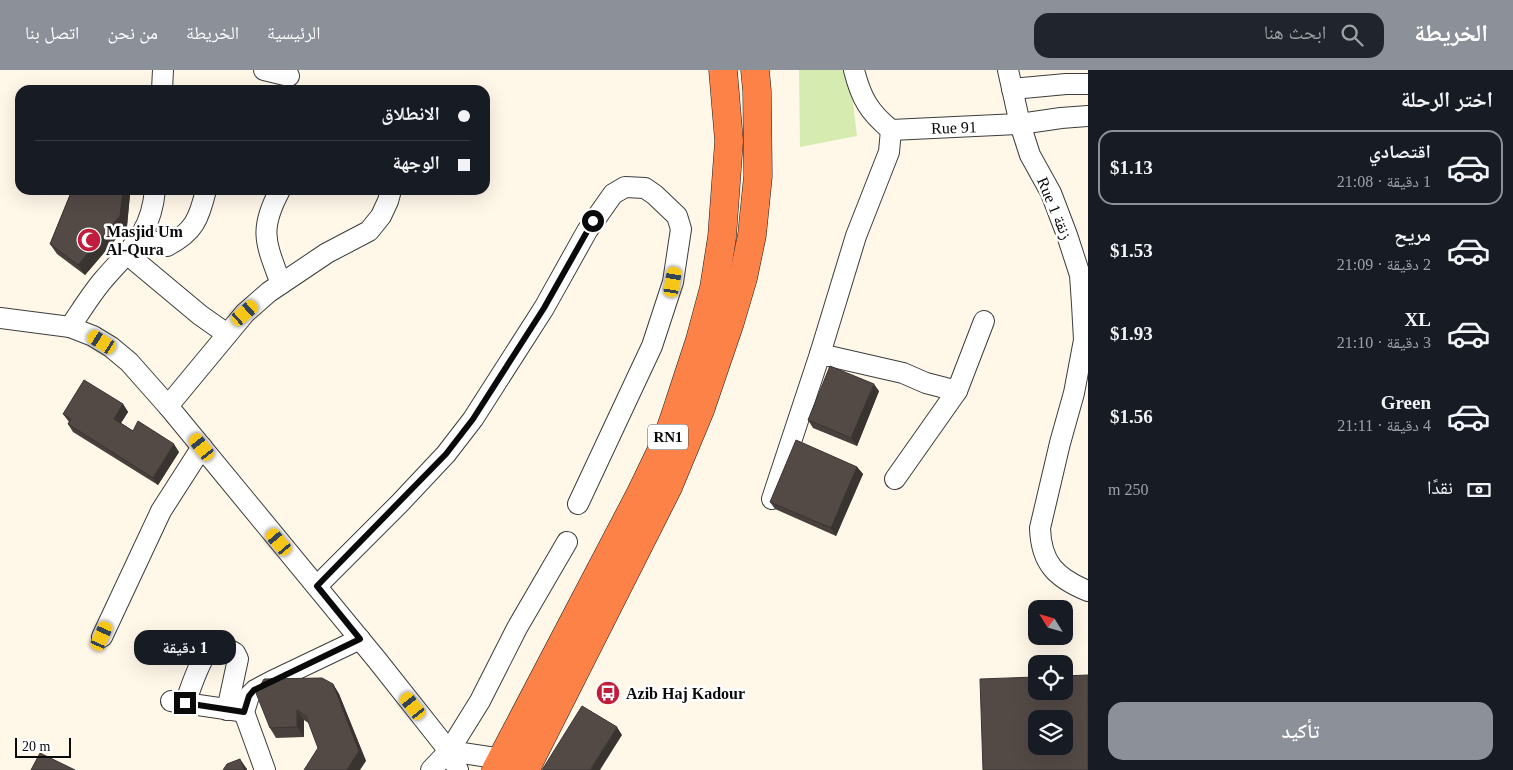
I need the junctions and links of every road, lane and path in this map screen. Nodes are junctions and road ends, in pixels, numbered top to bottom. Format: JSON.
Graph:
{"nodes":[{"id":1,"x":163,"y":70,"type":"edge"},
{"id":2,"x":264,"y":70,"type":"edge"},
{"id":3,"x":723,"y":70,"type":"edge"},
{"id":4,"x":755,"y":70,"type":"edge"},
{"id":5,"x":854,"y":70,"type":"edge"},
{"id":6,"x":289,"y":76,"type":"dead end"},
{"id":7,"x":1010,"y":80,"type":"edge"},
{"id":8,"x":1088,"y":84,"type":"edge"},
{"id":9,"x":162,"y":85,"type":"edge"},
{"id":10,"x":1088,"y":116,"type":"edge"},
{"id":11,"x":1020,"y":124,"type":"junction"},
{"id":12,"x":891,"y":130,"type":"junction"},
{"id":13,"x":154,"y":195,"type":"edge"},
{"id":14,"x":204,"y":195,"type":"edge"},
{"id":15,"x":278,"y":195,"type":"edge"},
{"id":16,"x":390,"y":195,"type":"edge"},
{"id":17,"x":142,"y":235,"type":"junction"},
{"id":18,"x":127,"y":254,"type":"junction"},
{"id":19,"x":281,"y":284,"type":"junction"},
{"id":20,"x":0,"y":318,"type":"edge"},
{"id":21,"x":984,"y":321,"type":"dead end"},
{"id":22,"x":70,"y":327,"type":"junction"},
{"id":23,"x":227,"y":334,"type":"junction"},
{"id":24,"x":820,"y":354,"type":"junction"},
{"id":25,"x":958,"y":391,"type":"junction"},
{"id":26,"x":168,"y":406,"type":"junction"},
{"id":27,"x":202,"y":447,"type":"junction"},
{"id":28,"x":895,"y":479,"type":"dead end"},
{"id":29,"x":772,"y":499,"type":"edge"},
{"id":30,"x":578,"y":504,"type":"dead end"},
{"id":31,"x":567,"y":542,"type":"dead end"},
{"id":32,"x":317,"y":586,"type":"junction"},
{"id":33,"x":1088,"y":591,"type":"edge"},
{"id":34,"x":102,"y":636,"type":"dead end"},
{"id":35,"x":360,"y":639,"type":"junction"},
{"id":36,"x":235,"y":711,"type":"junction"},
{"id":37,"x":449,"y":751,"type":"junction"},
{"id":38,"x":508,"y":766,"type":"edge"},
{"id":39,"x":265,"y":770,"type":"edge"},
{"id":40,"x":431,"y":770,"type":"edge"},
{"id":41,"x":458,"y":770,"type":"edge"}],
"edges":[{"from":1,"to":9,"type":"street"},
{"from":2,"to":6,"type":"street"},
{"from":3,"to":38,"type":"highway","number":"RN1"},
{"from":4,"to":38,"type":"highway","number":"RN1"},
{"from":5,"to":12,"type":"street"},
{"from":7,"to":8,"type":"street"},
{"from":7,"to":11,"type":"street","name":"Rue 1 زنقة"},
{"from":10,"to":11,"type":"street","name":"Rue 91"},
{"from":11,"to":12,"type":"street","name":"Rue 91"},
{"from":11,"to":33,"type":"street","name":"Rue 1 زنقة"},
{"from":12,"to":24,"type":"street"},
{"from":13,"to":17,"type":"street"},
{"from":14,"to":17,"type":"street"},
{"from":15,"to":19,"type":"street"},
{"from":16,"to":19,"type":"street"},
{"from":17,"to":18,"type":"street"},
{"from":18,"to":22,"type":"street"},
{"from":18,"to":23,"type":"street"},
{"from":19,"to":23,"type":"street"},
{"from":20,"to":22,"type":"street"},
{"from":21,"to":25,"type":"street"},
{"from":22,"to":26,"type":"street"},
{"from":23,"to":26,"type":"street"},
{"from":24,"to":25,"type":"street"},
{"from":24,"to":29,"type":"street"},
{"from":25,"to":28,"type":"street"},
{"from":26,"to":27,"type":"street"},
{"from":27,"to":32,"type":"street"},
{"from":27,"to":34,"type":"street"},
{"from":30,"to":32,"type":"street"},
{"from":31,"to":37,"type":"street"},
{"from":32,"to":35,"type":"street"},
{"from":35,"to":36,"type":"street"},
{"from":35,"to":37,"type":"street"},
{"from":36,"to":36,"type":"street"},
{"from":36,"to":39,"type":"street"},
{"from":37,"to":38,"type":"street"},
{"from":37,"to":40,"type":"street"},
{"from":37,"to":41,"type":"street"}]}
